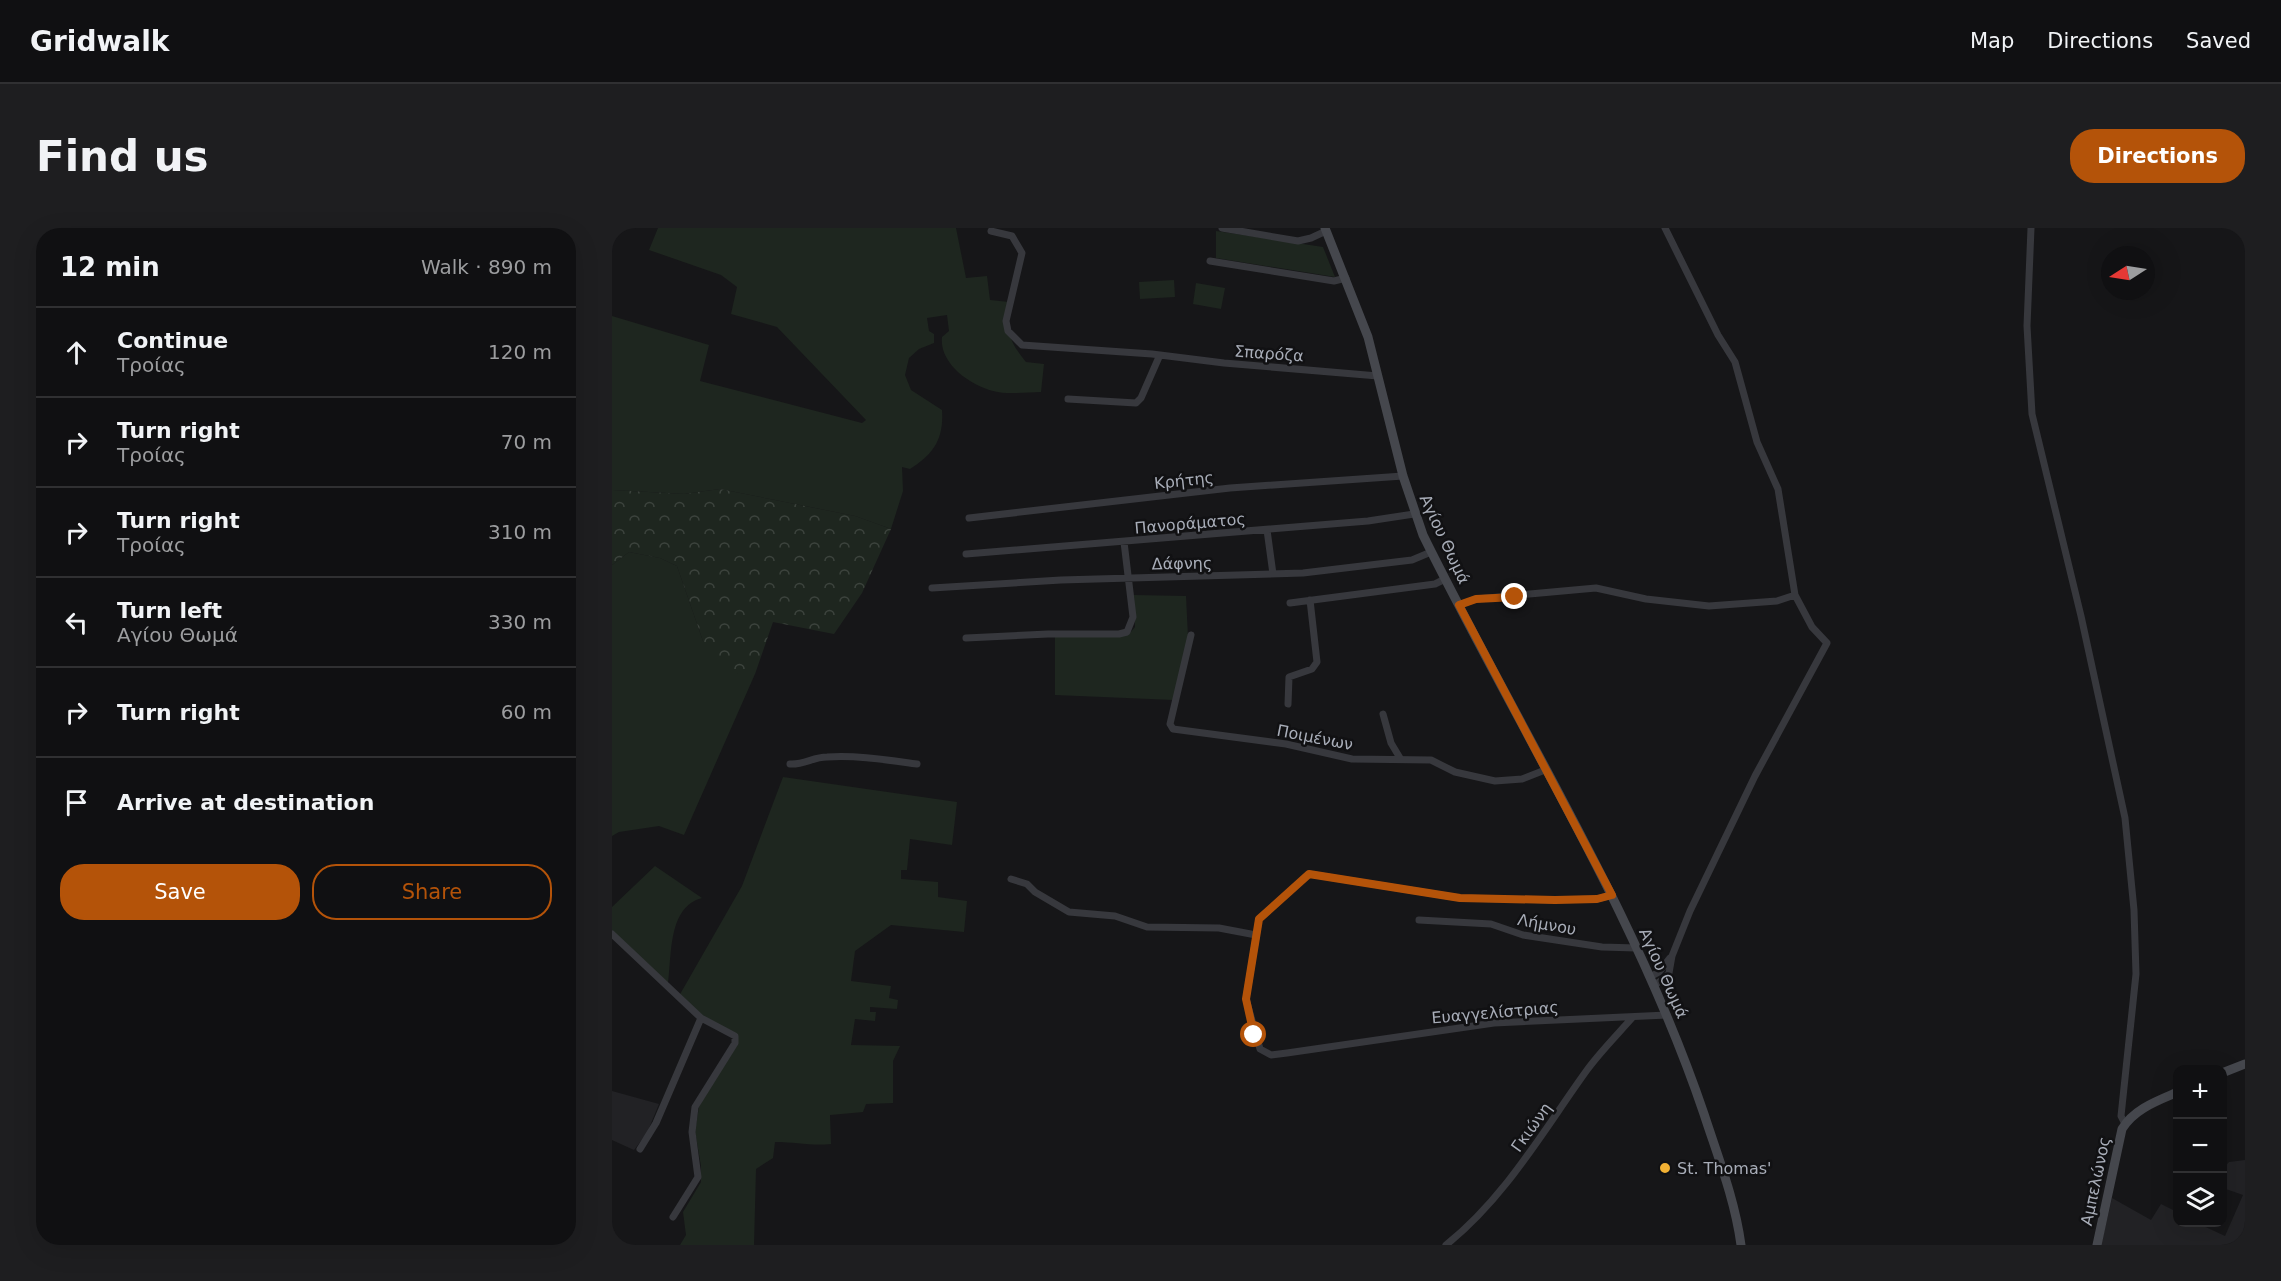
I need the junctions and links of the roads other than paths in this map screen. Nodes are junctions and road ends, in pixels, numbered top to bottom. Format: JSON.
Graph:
{"nodes":[{"id":1,"x":1222,"y":228,"type":"edge"},
{"id":2,"x":1665,"y":228,"type":"edge"},
{"id":3,"x":2031,"y":228,"type":"edge"},
{"id":4,"x":1325,"y":230,"type":"edge"},
{"id":5,"x":991,"y":231,"type":"dead end"},
{"id":6,"x":1210,"y":261,"type":"dead end"},
{"id":7,"x":1346,"y":278,"type":"junction"},
{"id":8,"x":1159,"y":357,"type":"junction"},
{"id":9,"x":1378,"y":376,"type":"junction"},
{"id":10,"x":1068,"y":399,"type":"dead end"},
{"id":11,"x":1403,"y":476,"type":"junction"},
{"id":12,"x":1414,"y":514,"type":"junction"},
{"id":13,"x":969,"y":518,"type":"dead end"},
{"id":14,"x":1267,"y":530,"type":"junction"},
{"id":15,"x":1124,"y":542,"type":"junction"},
{"id":16,"x":1431,"y":552,"type":"junction"},
{"id":17,"x":966,"y":554,"type":"dead end"},
{"id":18,"x":1273,"y":574,"type":"junction"},
{"id":19,"x":1128,"y":578,"type":"junction"},
{"id":20,"x":1445,"y":579,"type":"junction"},
{"id":21,"x":932,"y":588,"type":"dead end"},
{"id":22,"x":1795,"y":595,"type":"junction"},
{"id":23,"x":1310,"y":600,"type":"junction"},
{"id":24,"x":1290,"y":603,"type":"dead end"},
{"id":25,"x":1459,"y":605,"type":"junction"},
{"id":26,"x":1191,"y":635,"type":"dead end"},
{"id":27,"x":966,"y":638,"type":"dead end"},
{"id":28,"x":1288,"y":704,"type":"dead end"},
{"id":29,"x":1383,"y":714,"type":"dead end"},
{"id":30,"x":1400,"y":758,"type":"junction"},
{"id":31,"x":790,"y":764,"type":"dead end"},
{"id":32,"x":917,"y":764,"type":"dead end"},
{"id":33,"x":1545,"y":770,"type":"junction"},
{"id":34,"x":1011,"y":879,"type":"dead end"},
{"id":35,"x":1612,"y":895,"type":"junction"},
{"id":36,"x":1419,"y":920,"type":"dead end"},
{"id":37,"x":612,"y":934,"type":"edge"},
{"id":38,"x":1256,"y":935,"type":"junction"},
{"id":39,"x":1636,"y":948,"type":"junction"},
{"id":40,"x":1652,"y":981,"type":"junction"},
{"id":41,"x":1667,"y":1016,"type":"junction"},
{"id":42,"x":700,"y":1018,"type":"junction"},
{"id":43,"x":1632,"y":1018,"type":"junction"},
{"id":44,"x":2245,"y":1064,"type":"edge"},
{"id":45,"x":2227,"y":1071,"type":"edge"},
{"id":46,"x":2173,"y":1094,"type":"edge"},
{"id":47,"x":2125,"y":1124,"type":"junction"},
{"id":48,"x":640,"y":1149,"type":"dead end"},
{"id":49,"x":673,"y":1217,"type":"dead end"},
{"id":50,"x":1446,"y":1245,"type":"edge"},
{"id":51,"x":1741,"y":1245,"type":"edge"},
{"id":52,"x":2097,"y":1245,"type":"edge"}],
"edges":[{"from":1,"to":4,"type":"street"},
{"from":2,"to":22,"type":"street"},
{"from":3,"to":47,"type":"street"},
{"from":4,"to":7,"type":"main road","name":"Αγίου Θωμά"},
{"from":5,"to":8,"type":"street","name":"Σπαρόζα"},
{"from":6,"to":7,"type":"street"},
{"from":7,"to":9,"type":"main road","name":"Αγίου Θωμά"},
{"from":8,"to":9,"type":"street","name":"Σπαρόζα"},
{"from":8,"to":10,"type":"street"},
{"from":9,"to":11,"type":"main road","name":"Αγίου Θωμά"},
{"from":11,"to":12,"type":"main road","name":"Αγίου Θωμά"},
{"from":11,"to":13,"type":"street","name":"Κρήτης"},
{"from":12,"to":14,"type":"street","name":"Πανοράματος"},
{"from":12,"to":16,"type":"main road","name":"Αγίου Θωμά"},
{"from":14,"to":15,"type":"street","name":"Πανοράματος"},
{"from":14,"to":18,"type":"street"},
{"from":15,"to":17,"type":"street","name":"Πανοράματος"},
{"from":15,"to":19,"type":"street"},
{"from":16,"to":18,"type":"street","name":"Δάφνης"},
{"from":16,"to":20,"type":"main road","name":"Αγίου Θωμά"},
{"from":18,"to":19,"type":"street","name":"Δάφνης"},
{"from":19,"to":21,"type":"street","name":"Δάφνης"},
{"from":19,"to":27,"type":"street"},
{"from":20,"to":23,"type":"street"},
{"from":20,"to":25,"type":"main road","name":"Αγίου Θωμά"},
{"from":22,"to":25,"type":"street"},
{"from":22,"to":40,"type":"street"},
{"from":23,"to":24,"type":"street"},
{"from":23,"to":28,"type":"street"},
{"from":25,"to":33,"type":"main road","name":"Αγίου Θωμά"},
{"from":26,"to":30,"type":"street","name":"Ποιμένων"},
{"from":29,"to":30,"type":"street"},
{"from":30,"to":33,"type":"street","name":"Ποιμένων"},
{"from":31,"to":32,"type":"street"},
{"from":33,"to":35,"type":"main road","name":"Αγίου Θωμά"},
{"from":34,"to":38,"type":"street"},
{"from":35,"to":38,"type":"street","name":"Ευαγγελίστριας"},
{"from":35,"to":39,"type":"main road","name":"Αγίου Θωμά"},
{"from":36,"to":39,"type":"street","name":"Λήμνου"},
{"from":37,"to":42,"type":"street"},
{"from":38,"to":43,"type":"street","name":"Ευαγγελίστριας"},
{"from":39,"to":40,"type":"main road","name":"Αγίου Θωμά"},
{"from":40,"to":41,"type":"main road","name":"Αγίου Θωμά"},
{"from":41,"to":43,"type":"street","name":"Ευαγγελίστριας"},
{"from":41,"to":51,"type":"main road","name":"Αγίου Θωμά"},
{"from":42,"to":48,"type":"street"},
{"from":42,"to":49,"type":"street"},
{"from":43,"to":50,"type":"street","name":"Γκιώνη"},
{"from":44,"to":45,"type":"main road"},
{"from":46,"to":47,"type":"main road"},
{"from":47,"to":52,"type":"main road","name":"Αμπελώνος"}]}
